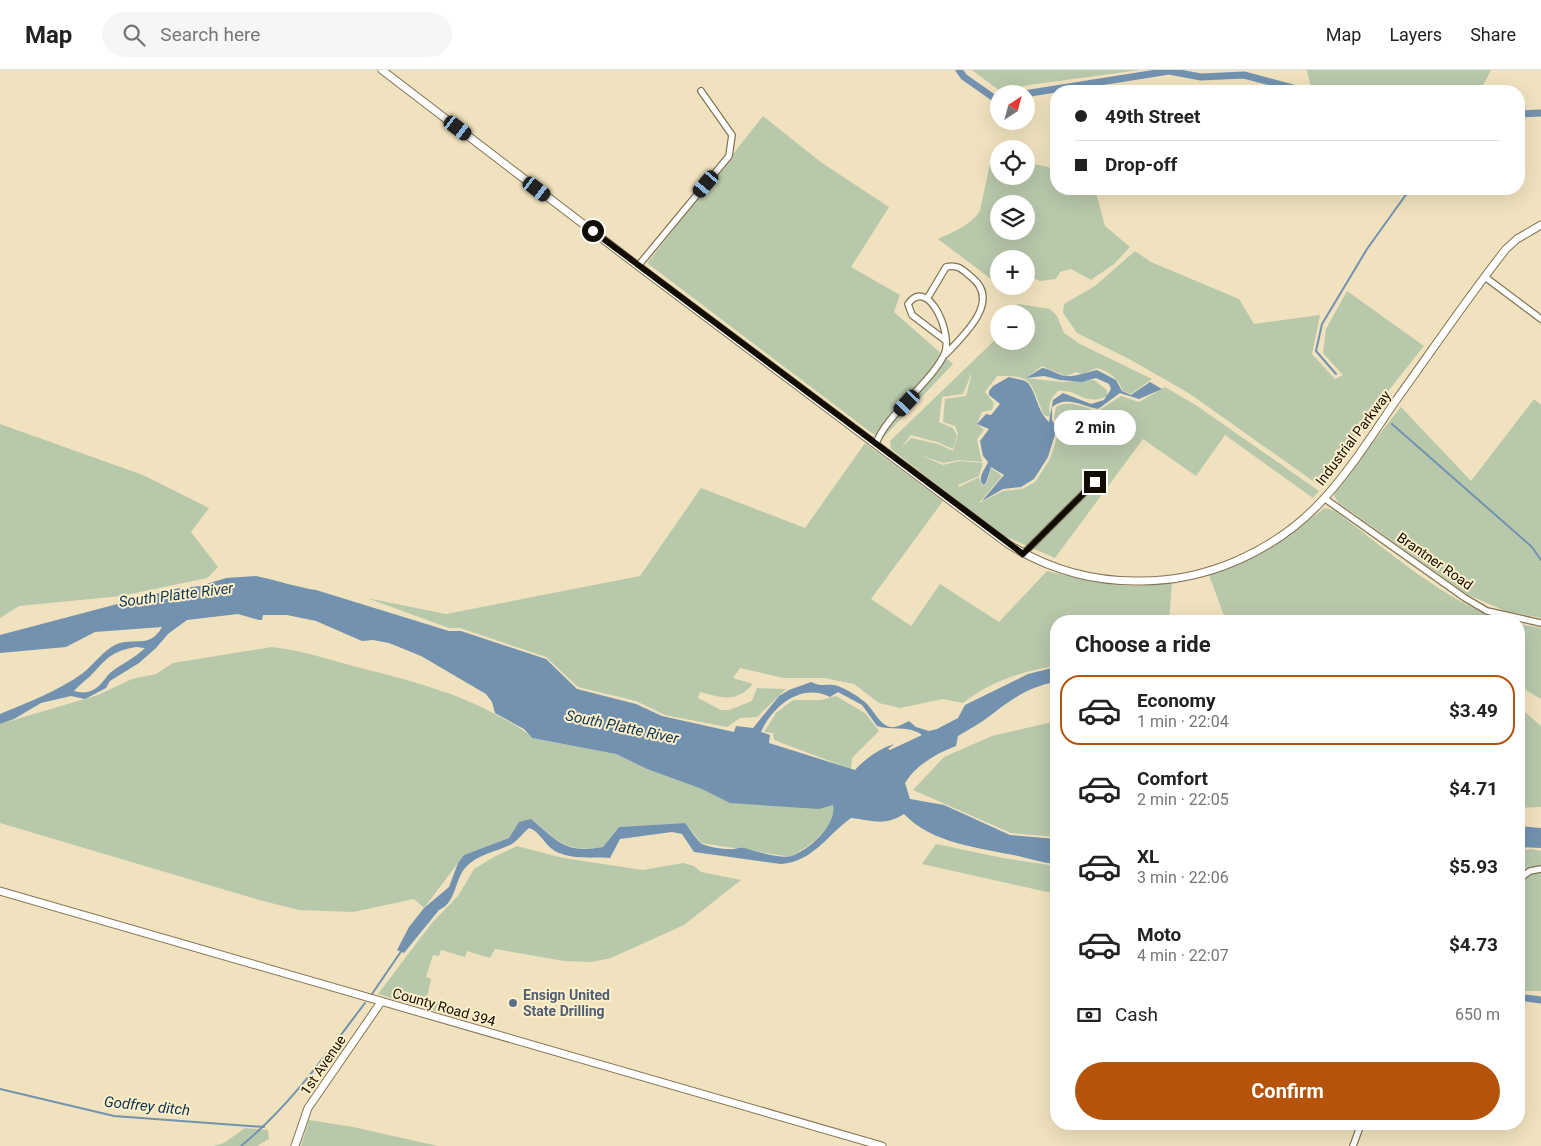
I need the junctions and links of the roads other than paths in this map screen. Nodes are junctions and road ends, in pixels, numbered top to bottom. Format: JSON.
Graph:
{"nodes":[{"id":1,"x":382,"y":70,"type":"edge"},
{"id":2,"x":702,"y":91,"type":"dead end"},
{"id":3,"x":1541,"y":224,"type":"edge"},
{"id":4,"x":638,"y":266,"type":"junction"},
{"id":5,"x":1485,"y":276,"type":"junction"},
{"id":6,"x":927,"y":299,"type":"junction"},
{"id":7,"x":1541,"y":319,"type":"edge"},
{"id":8,"x":945,"y":340,"type":"junction"},
{"id":9,"x":946,"y":354,"type":"junction"},
{"id":10,"x":876,"y":444,"type":"junction"},
{"id":11,"x":1095,"y":482,"type":"dead end"},
{"id":12,"x":1324,"y":498,"type":"junction"},
{"id":13,"x":1023,"y":554,"type":"junction"},
{"id":14,"x":1505,"y":615,"type":"edge"},
{"id":15,"x":1525,"y":619,"type":"edge"},
{"id":16,"x":1541,"y":623,"type":"edge"},
{"id":17,"x":1541,"y":870,"type":"edge"},
{"id":18,"x":1525,"y":875,"type":"edge"},
{"id":19,"x":0,"y":891,"type":"edge"},
{"id":20,"x":381,"y":1002,"type":"junction"},
{"id":21,"x":1359,"y":1130,"type":"edge"},
{"id":22,"x":295,"y":1146,"type":"edge"},
{"id":23,"x":882,"y":1146,"type":"edge"},
{"id":24,"x":1353,"y":1146,"type":"edge"}],
"edges":[{"from":1,"to":4,"type":"street","name":"Industrial Parkway"},
{"from":2,"to":4,"type":"street"},
{"from":3,"to":5,"type":"street","name":"Industrial Parkway"},
{"from":4,"to":10,"type":"street","name":"Industrial Parkway"},
{"from":5,"to":7,"type":"street"},
{"from":5,"to":12,"type":"street","name":"Industrial Parkway"},
{"from":6,"to":8,"type":"street"},
{"from":6,"to":8,"type":"street"},
{"from":6,"to":9,"type":"street"},
{"from":8,"to":9,"type":"street"},
{"from":9,"to":10,"type":"street"},
{"from":10,"to":13,"type":"street","name":"Industrial Parkway"},
{"from":11,"to":13,"type":"street"},
{"from":12,"to":13,"type":"street","name":"Industrial Parkway"},
{"from":12,"to":14,"type":"street","name":"Brantner Road"},
{"from":15,"to":16,"type":"street","name":"Brantner Road"},
{"from":17,"to":18,"type":"street"},
{"from":19,"to":20,"type":"street","name":"County Road 394"},
{"from":20,"to":22,"type":"street","name":"1st Avenue"},
{"from":20,"to":23,"type":"street","name":"County Road 394"},
{"from":21,"to":24,"type":"street"}]}
